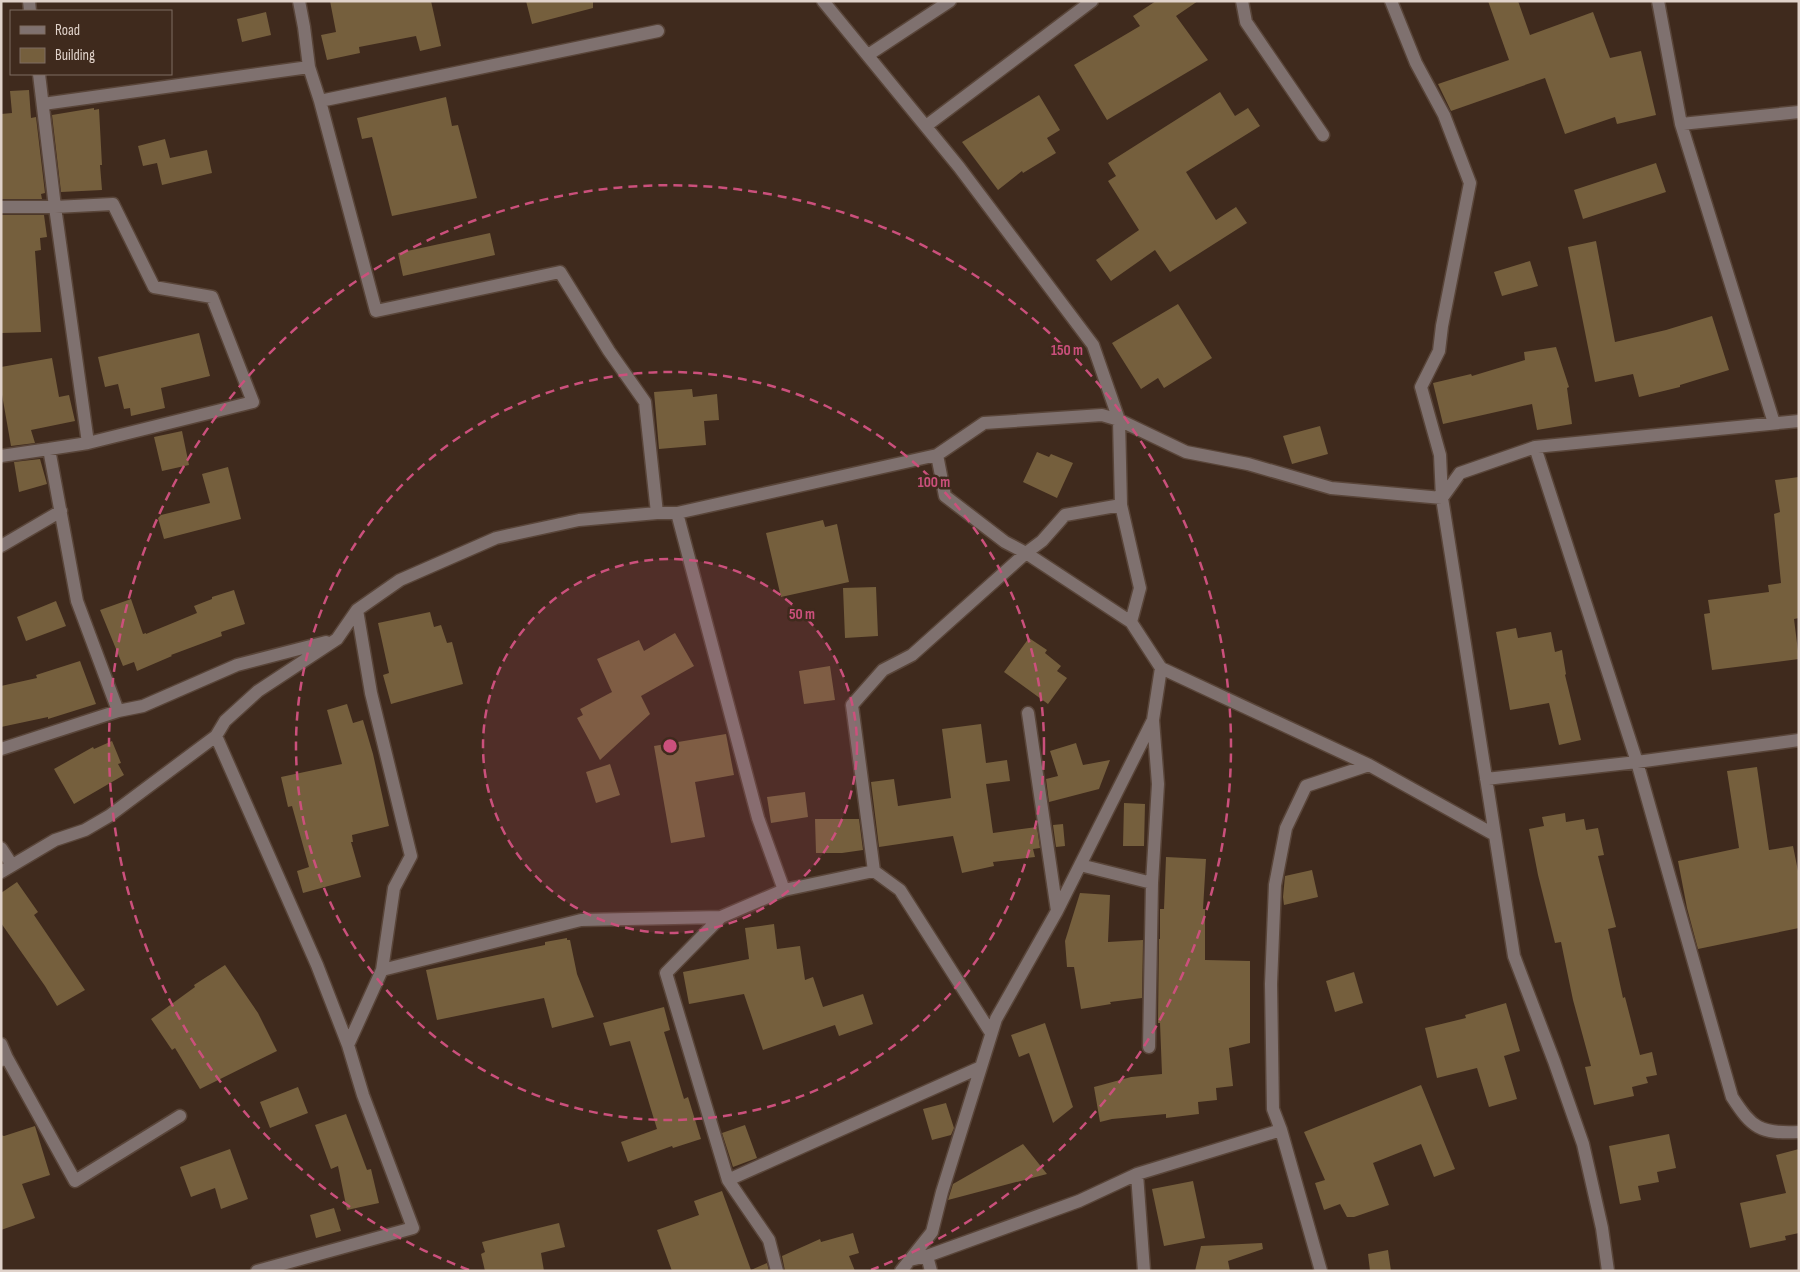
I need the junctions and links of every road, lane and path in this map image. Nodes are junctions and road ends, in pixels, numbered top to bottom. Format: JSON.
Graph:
{"nodes":[{"id":1,"x":299,"y":1,"type":"edge"},
{"id":2,"x":823,"y":1,"type":"edge"},
{"id":3,"x":950,"y":1,"type":"edge"},
{"id":4,"x":1092,"y":1,"type":"edge"},
{"id":5,"x":1242,"y":1,"type":"edge"},
{"id":6,"x":1391,"y":1,"type":"edge"},
{"id":7,"x":1658,"y":1,"type":"edge"},
{"id":8,"x":658,"y":31,"type":"dead end"},
{"id":9,"x":868,"y":55,"type":"junction"},
{"id":10,"x":309,"y":67,"type":"junction"},
{"id":11,"x":39,"y":75,"type":"edge"},
{"id":12,"x":320,"y":101,"type":"junction"},
{"id":13,"x":43,"y":104,"type":"junction"},
{"id":14,"x":1799,"y":112,"type":"edge"},
{"id":15,"x":1681,"y":124,"type":"junction"},
{"id":16,"x":926,"y":126,"type":"junction"},
{"id":17,"x":1323,"y":134,"type":"dead end"},
{"id":18,"x":1,"y":207,"type":"edge"},
{"id":19,"x":55,"y":207,"type":"junction"},
{"id":20,"x":1118,"y":420,"type":"junction"},
{"id":21,"x":1799,"y":421,"type":"edge"},
{"id":22,"x":1774,"y":423,"type":"junction"},
{"id":23,"x":88,"y":443,"type":"junction"},
{"id":24,"x":1536,"y":447,"type":"junction"},
{"id":25,"x":49,"y":449,"type":"junction"},
{"id":26,"x":937,"y":454,"type":"junction"},
{"id":27,"x":1,"y":456,"type":"edge"},
{"id":28,"x":1442,"y":498,"type":"junction"},
{"id":29,"x":1121,"y":505,"type":"junction"},
{"id":30,"x":61,"y":511,"type":"junction"},
{"id":31,"x":657,"y":513,"type":"junction"},
{"id":32,"x":677,"y":513,"type":"junction"},
{"id":33,"x":1,"y":546,"type":"edge"},
{"id":34,"x":1026,"y":553,"type":"junction"},
{"id":35,"x":357,"y":610,"type":"junction"},
{"id":36,"x":1131,"y":622,"type":"junction"},
{"id":37,"x":337,"y":639,"type":"junction"},
{"id":38,"x":1161,"y":668,"type":"junction"},
{"id":39,"x":118,"y":711,"type":"junction"},
{"id":40,"x":1028,"y":713,"type":"dead end"},
{"id":41,"x":1153,"y":720,"type":"junction"},
{"id":42,"x":216,"y":736,"type":"junction"},
{"id":43,"x":1799,"y":740,"type":"edge"},
{"id":44,"x":1,"y":749,"type":"edge"},
{"id":45,"x":1636,"y":762,"type":"junction"},
{"id":46,"x":1369,"y":765,"type":"junction"},
{"id":47,"x":1486,"y":779,"type":"junction"},
{"id":48,"x":1495,"y":835,"type":"junction"},
{"id":49,"x":1,"y":848,"type":"edge"},
{"id":50,"x":1080,"y":865,"type":"junction"},
{"id":51,"x":6,"y":868,"type":"edge"},
{"id":52,"x":874,"y":871,"type":"junction"},
{"id":53,"x":1152,"y":883,"type":"junction"},
{"id":54,"x":784,"y":890,"type":"junction"},
{"id":55,"x":1057,"y":911,"type":"junction"},
{"id":56,"x":721,"y":917,"type":"junction"},
{"id":57,"x":382,"y":970,"type":"junction"},
{"id":58,"x":992,"y":1033,"type":"junction"},
{"id":59,"x":1,"y":1044,"type":"edge"},
{"id":60,"x":348,"y":1045,"type":"junction"},
{"id":61,"x":1149,"y":1047,"type":"dead end"},
{"id":62,"x":4,"y":1059,"type":"edge"},
{"id":63,"x":981,"y":1067,"type":"junction"},
{"id":64,"x":180,"y":1116,"type":"dead end"},
{"id":65,"x":1281,"y":1130,"type":"junction"},
{"id":66,"x":1799,"y":1132,"type":"edge"},
{"id":67,"x":1137,"y":1174,"type":"junction"},
{"id":68,"x":728,"y":1180,"type":"junction"},
{"id":69,"x":927,"y":1256,"type":"junction"},
{"id":70,"x":910,"y":1260,"type":"junction"},
{"id":71,"x":257,"y":1271,"type":"edge"},
{"id":72,"x":777,"y":1271,"type":"edge"},
{"id":73,"x":901,"y":1271,"type":"edge"},
{"id":74,"x":931,"y":1271,"type":"edge"},
{"id":75,"x":1144,"y":1271,"type":"edge"},
{"id":76,"x":1321,"y":1271,"type":"edge"},
{"id":77,"x":1608,"y":1271,"type":"edge"}],
"edges":[{"from":1,"to":10,"type":"street"},
{"from":2,"to":9,"type":"street"},
{"from":3,"to":9,"type":"street"},
{"from":4,"to":16,"type":"street"},
{"from":5,"to":17,"type":"street"},
{"from":6,"to":28,"type":"street"},
{"from":7,"to":15,"type":"street"},
{"from":8,"to":12,"type":"street"},
{"from":9,"to":16,"type":"street"},
{"from":10,"to":12,"type":"street"},
{"from":10,"to":13,"type":"street"},
{"from":11,"to":13,"type":"street"},
{"from":12,"to":31,"type":"street"},
{"from":13,"to":19,"type":"street"},
{"from":14,"to":15,"type":"street"},
{"from":15,"to":22,"type":"street"},
{"from":16,"to":20,"type":"street"},
{"from":18,"to":19,"type":"street"},
{"from":19,"to":23,"type":"street"},
{"from":19,"to":23,"type":"street"},
{"from":20,"to":26,"type":"street"},
{"from":20,"to":28,"type":"street"},
{"from":20,"to":29,"type":"street"},
{"from":21,"to":22,"type":"street"},
{"from":22,"to":24,"type":"street"},
{"from":23,"to":25,"type":"street"},
{"from":24,"to":28,"type":"street"},
{"from":24,"to":45,"type":"street"},
{"from":25,"to":27,"type":"street"},
{"from":25,"to":30,"type":"street"},
{"from":26,"to":32,"type":"street"},
{"from":26,"to":34,"type":"street"},
{"from":28,"to":47,"type":"street"},
{"from":29,"to":34,"type":"street"},
{"from":29,"to":36,"type":"street"},
{"from":30,"to":33,"type":"street"},
{"from":30,"to":39,"type":"street"},
{"from":31,"to":32,"type":"street"},
{"from":31,"to":35,"type":"street"},
{"from":32,"to":54,"type":"street"},
{"from":34,"to":36,"type":"street"},
{"from":34,"to":52,"type":"street"},
{"from":35,"to":37,"type":"street"},
{"from":35,"to":57,"type":"street"},
{"from":36,"to":38,"type":"street"},
{"from":37,"to":39,"type":"street"},
{"from":37,"to":42,"type":"street"},
{"from":38,"to":41,"type":"street"},
{"from":38,"to":46,"type":"street"},
{"from":39,"to":44,"type":"street"},
{"from":40,"to":55,"type":"street"},
{"from":41,"to":50,"type":"street"},
{"from":41,"to":53,"type":"street"},
{"from":42,"to":51,"type":"street"},
{"from":42,"to":60,"type":"street"},
{"from":43,"to":45,"type":"street"},
{"from":45,"to":47,"type":"street"},
{"from":45,"to":66,"type":"street"},
{"from":46,"to":48,"type":"street"},
{"from":46,"to":65,"type":"street"},
{"from":47,"to":48,"type":"street"},
{"from":48,"to":77,"type":"street"},
{"from":49,"to":51,"type":"street"},
{"from":50,"to":53,"type":"street"},
{"from":50,"to":55,"type":"street"},
{"from":52,"to":54,"type":"street"},
{"from":52,"to":58,"type":"street"},
{"from":53,"to":61,"type":"street"},
{"from":54,"to":56,"type":"street"},
{"from":55,"to":58,"type":"street"},
{"from":56,"to":57,"type":"street"},
{"from":56,"to":68,"type":"street"},
{"from":57,"to":60,"type":"street"},
{"from":58,"to":63,"type":"street"},
{"from":59,"to":62,"type":"street"},
{"from":60,"to":71,"type":"street"},
{"from":62,"to":64,"type":"street"},
{"from":63,"to":68,"type":"street"},
{"from":63,"to":70,"type":"street"},
{"from":65,"to":67,"type":"street"},
{"from":65,"to":76,"type":"street"},
{"from":67,"to":69,"type":"street"},
{"from":67,"to":75,"type":"street"},
{"from":68,"to":72,"type":"street"},
{"from":69,"to":70,"type":"street"},
{"from":69,"to":74,"type":"street"},
{"from":70,"to":73,"type":"street"}]}
